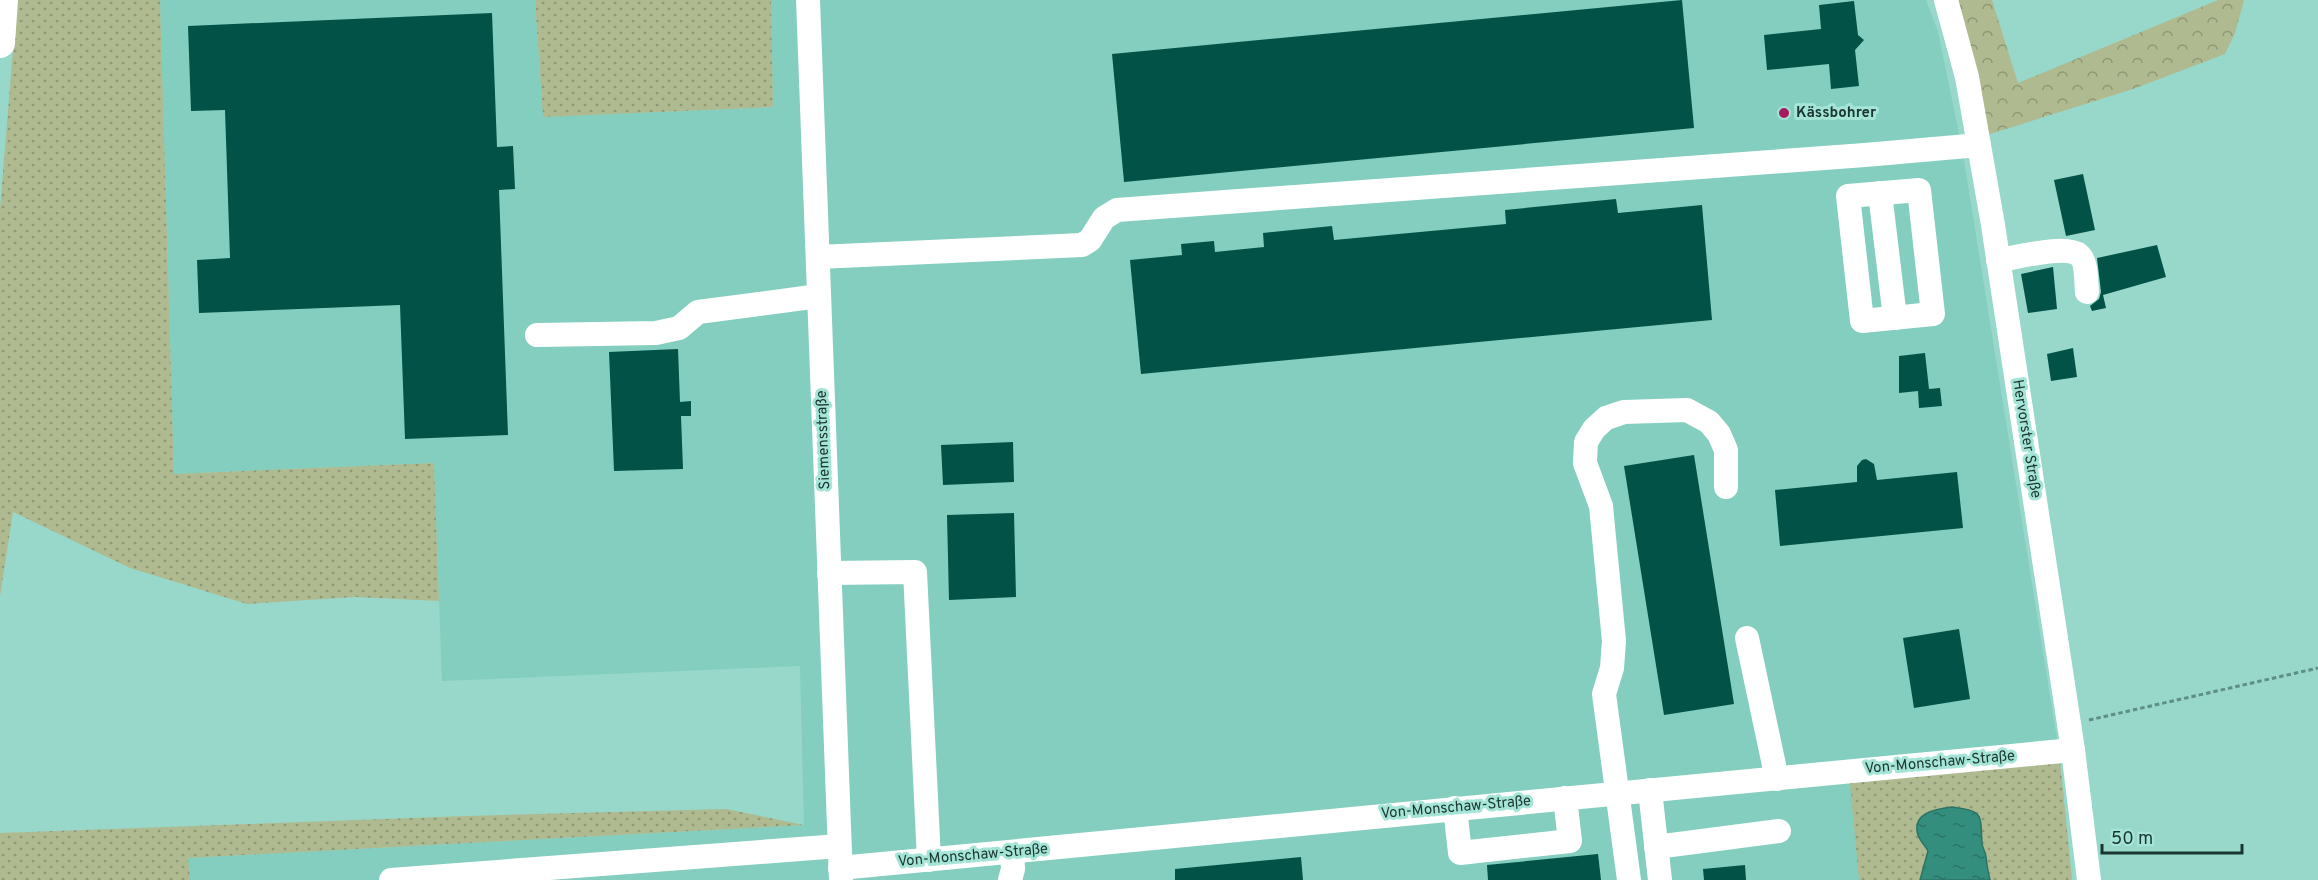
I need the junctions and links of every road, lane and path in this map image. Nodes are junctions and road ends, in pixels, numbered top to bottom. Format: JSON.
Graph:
{"nodes":[{"id":1,"x":3,"y":0,"type":"edge"},
{"id":2,"x":808,"y":0,"type":"edge"},
{"id":3,"x":1946,"y":0,"type":"edge"},
{"id":4,"x":0,"y":44,"type":"edge"},
{"id":5,"x":1979,"y":145,"type":"junction"},
{"id":6,"x":1865,"y":155,"type":"junction"},
{"id":7,"x":1875,"y":194,"type":"junction"},
{"id":8,"x":818,"y":257,"type":"junction"},
{"id":9,"x":1998,"y":260,"type":"junction"},
{"id":10,"x":2087,"y":292,"type":"dead end"},
{"id":11,"x":819,"y":296,"type":"junction"},
{"id":12,"x":1895,"y":318,"type":"junction"},
{"id":13,"x":537,"y":335,"type":"dead end"},
{"id":14,"x":1726,"y":487,"type":"dead end"},
{"id":15,"x":829,"y":573,"type":"junction"},
{"id":16,"x":1747,"y":638,"type":"dead end"},
{"id":17,"x":2318,"y":668,"type":"edge"},
{"id":18,"x":2069,"y":725,"type":"junction"},
{"id":19,"x":2073,"y":750,"type":"junction"},
{"id":20,"x":1777,"y":778,"type":"junction"},
{"id":21,"x":1650,"y":790,"type":"junction"},
{"id":22,"x":1617,"y":794,"type":"junction"},
{"id":23,"x":1565,"y":798,"type":"junction"},
{"id":24,"x":1455,"y":808,"type":"junction"},
{"id":25,"x":1779,"y":831,"type":"dead end"},
{"id":26,"x":1656,"y":847,"type":"junction"},
{"id":27,"x":1012,"y":852,"type":"junction"},
{"id":28,"x":930,"y":860,"type":"junction"},
{"id":29,"x":840,"y":865,"type":"edge"},
{"id":30,"x":391,"y":880,"type":"edge"},
{"id":31,"x":1010,"y":880,"type":"edge"},
{"id":32,"x":1629,"y":880,"type":"edge"},
{"id":33,"x":1660,"y":880,"type":"edge"},
{"id":34,"x":2089,"y":880,"type":"edge"}],
"edges":[{"from":1,"to":4,"type":"main road"},
{"from":2,"to":8,"type":"street","name":"Siemensstraße"},
{"from":3,"to":5,"type":"street","name":"Hervorster Straße"},
{"from":5,"to":6,"type":"street"},
{"from":5,"to":9,"type":"street","name":"Hervorster Straße"},
{"from":6,"to":7,"type":"street"},
{"from":6,"to":8,"type":"street"},
{"from":7,"to":12,"type":"street"},
{"from":7,"to":12,"type":"street"},
{"from":7,"to":12,"type":"street"},
{"from":8,"to":11,"type":"street","name":"Siemensstraße"},
{"from":9,"to":10,"type":"street"},
{"from":9,"to":18,"type":"street","name":"Hervorster Straße"},
{"from":11,"to":13,"type":"street"},
{"from":11,"to":15,"type":"street","name":"Siemensstraße"},
{"from":14,"to":22,"type":"street"},
{"from":15,"to":28,"type":"street"},
{"from":15,"to":29,"type":"street","name":"Siemensstraße"},
{"from":16,"to":20,"type":"street"},
{"from":17,"to":18,"type":"path"},
{"from":18,"to":19,"type":"street","name":"Hervorster Straße"},
{"from":19,"to":20,"type":"street","name":"Von-Monschaw-Straße"},
{"from":19,"to":34,"type":"street","name":"Hervorster Straße"},
{"from":20,"to":21,"type":"street","name":"Von-Monschaw-Straße"},
{"from":21,"to":22,"type":"street","name":"Von-Monschaw-Straße"},
{"from":21,"to":26,"type":"street"},
{"from":22,"to":23,"type":"street","name":"Von-Monschaw-Straße"},
{"from":22,"to":32,"type":"street"},
{"from":23,"to":24,"type":"street","name":"Von-Monschaw-Straße"},
{"from":23,"to":24,"type":"street"},
{"from":24,"to":27,"type":"street","name":"Von-Monschaw-Straße"},
{"from":25,"to":26,"type":"street"},
{"from":26,"to":33,"type":"street"},
{"from":27,"to":28,"type":"street","name":"Von-Monschaw-Straße"},
{"from":27,"to":31,"type":"street"},
{"from":28,"to":29,"type":"street","name":"Von-Monschaw-Straße"},
{"from":29,"to":30,"type":"street","name":"Von-Monschaw-Straße"}]}
